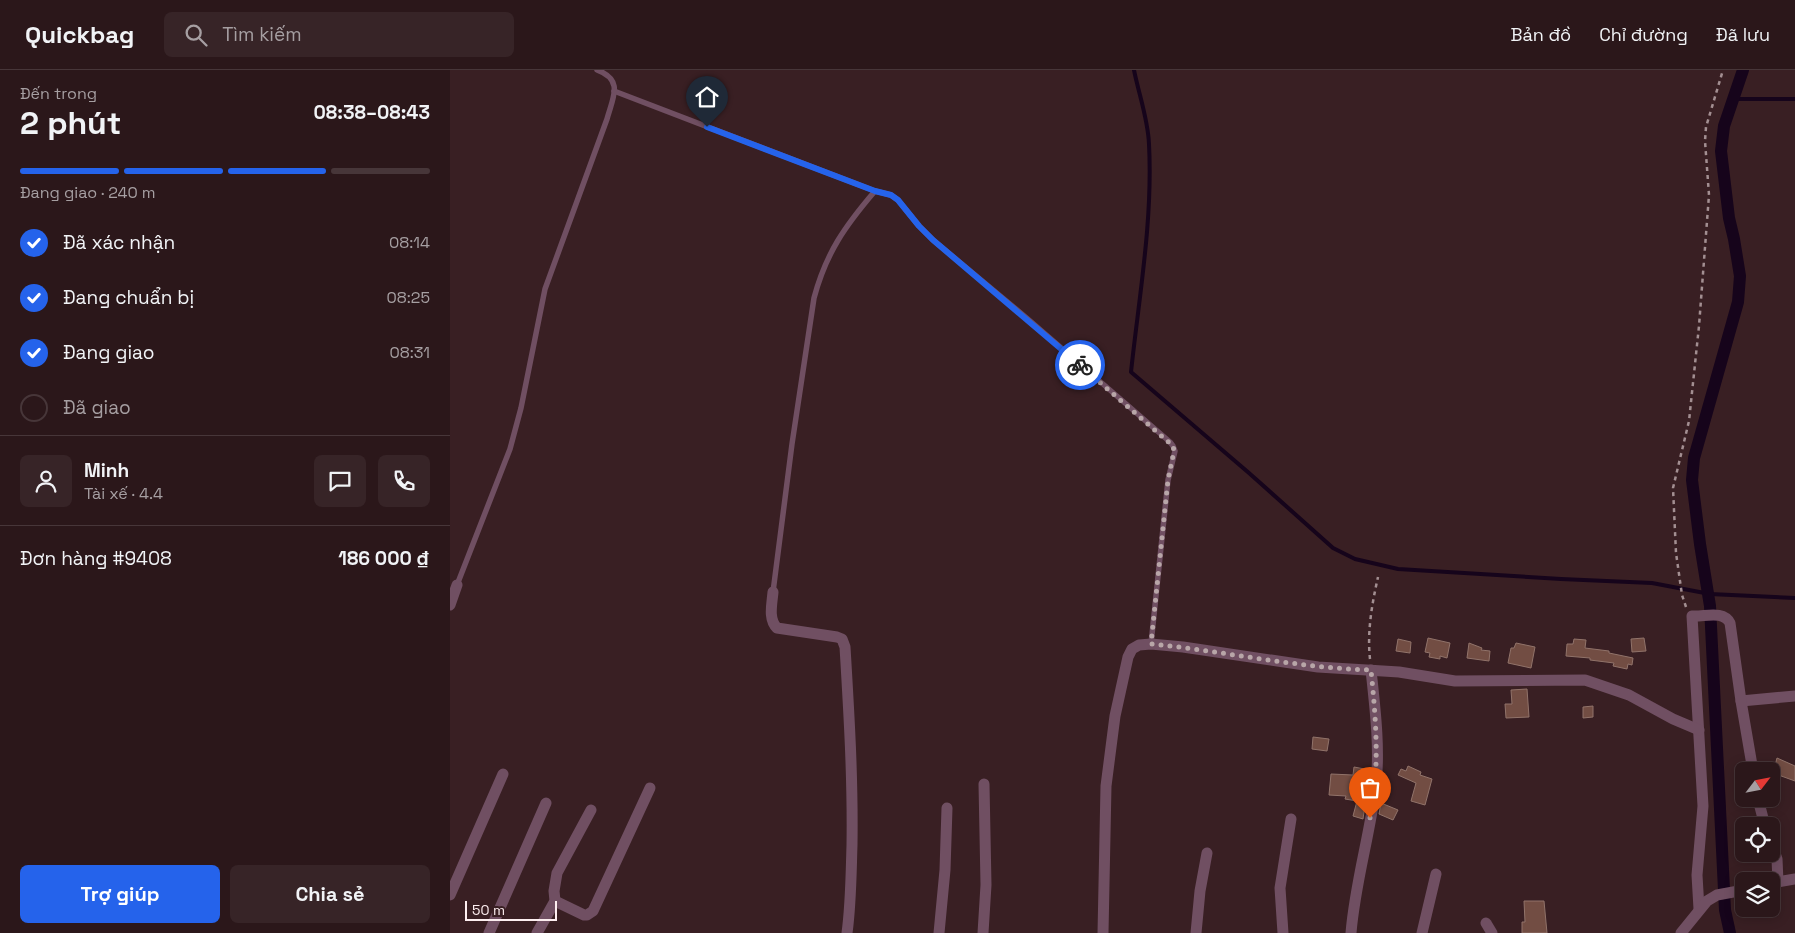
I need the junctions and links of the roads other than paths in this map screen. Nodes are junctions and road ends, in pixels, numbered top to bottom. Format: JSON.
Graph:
{"nodes":[{"id":1,"x":597,"y":70,"type":"edge"},
{"id":2,"x":614,"y":91,"type":"junction"},
{"id":3,"x":875,"y":191,"type":"junction"},
{"id":4,"x":457,"y":585,"type":"joint"},
{"id":5,"x":773,"y":592,"type":"joint"},
{"id":6,"x":450,"y":605,"type":"edge"},
{"id":7,"x":1151,"y":644,"type":"junction"},
{"id":8,"x":1371,"y":670,"type":"junction"},
{"id":9,"x":1795,"y":696,"type":"edge"},
{"id":10,"x":1741,"y":701,"type":"junction"},
{"id":11,"x":1699,"y":730,"type":"junction"},
{"id":12,"x":1751,"y":762,"type":"edge"},
{"id":13,"x":503,"y":774,"type":"dead end"},
{"id":14,"x":984,"y":784,"type":"dead end"},
{"id":15,"x":650,"y":788,"type":"dead end"},
{"id":16,"x":546,"y":803,"type":"dead end"},
{"id":17,"x":948,"y":808,"type":"dead end"},
{"id":18,"x":591,"y":810,"type":"dead end"},
{"id":19,"x":1291,"y":819,"type":"dead end"},
{"id":20,"x":1207,"y":853,"type":"dead end"},
{"id":21,"x":1436,"y":874,"type":"dead end"},
{"id":22,"x":1795,"y":879,"type":"edge"},
{"id":23,"x":1780,"y":882,"type":"edge"},
{"id":24,"x":1735,"y":892,"type":"edge"},
{"id":25,"x":450,"y":895,"type":"edge"},
{"id":26,"x":554,"y":901,"type":"junction"},
{"id":27,"x":1699,"y":909,"type":"junction"},
{"id":28,"x":489,"y":933,"type":"edge"},
{"id":29,"x":537,"y":933,"type":"edge"},
{"id":30,"x":847,"y":933,"type":"edge"},
{"id":31,"x":939,"y":933,"type":"edge"},
{"id":32,"x":983,"y":933,"type":"edge"},
{"id":33,"x":1103,"y":933,"type":"edge"},
{"id":34,"x":1196,"y":933,"type":"edge"},
{"id":35,"x":1283,"y":933,"type":"edge"},
{"id":36,"x":1352,"y":933,"type":"edge"},
{"id":37,"x":1422,"y":933,"type":"edge"},
{"id":38,"x":1680,"y":933,"type":"edge"}],
"edges":[{"from":1,"to":2,"type":"lane"},
{"from":2,"to":3,"type":"lane"},
{"from":2,"to":4,"type":"lane"},
{"from":3,"to":5,"type":"lane"},
{"from":3,"to":7,"type":"lane"},
{"from":4,"to":6,"type":"street"},
{"from":5,"to":30,"type":"street"},
{"from":7,"to":8,"type":"street"},
{"from":7,"to":33,"type":"street"},
{"from":8,"to":11,"type":"street"},
{"from":8,"to":36,"type":"street"},
{"from":9,"to":10,"type":"street"},
{"from":10,"to":11,"type":"street"},
{"from":10,"to":12,"type":"street"},
{"from":11,"to":27,"type":"street"},
{"from":13,"to":25,"type":"street"},
{"from":14,"to":32,"type":"street"},
{"from":15,"to":26,"type":"street"},
{"from":16,"to":28,"type":"street"},
{"from":17,"to":31,"type":"street"},
{"from":18,"to":26,"type":"street"},
{"from":19,"to":35,"type":"street"},
{"from":20,"to":34,"type":"street"},
{"from":21,"to":37,"type":"street"},
{"from":22,"to":23,"type":"street"},
{"from":24,"to":27,"type":"street"},
{"from":26,"to":29,"type":"street"},
{"from":27,"to":38,"type":"street"}]}
